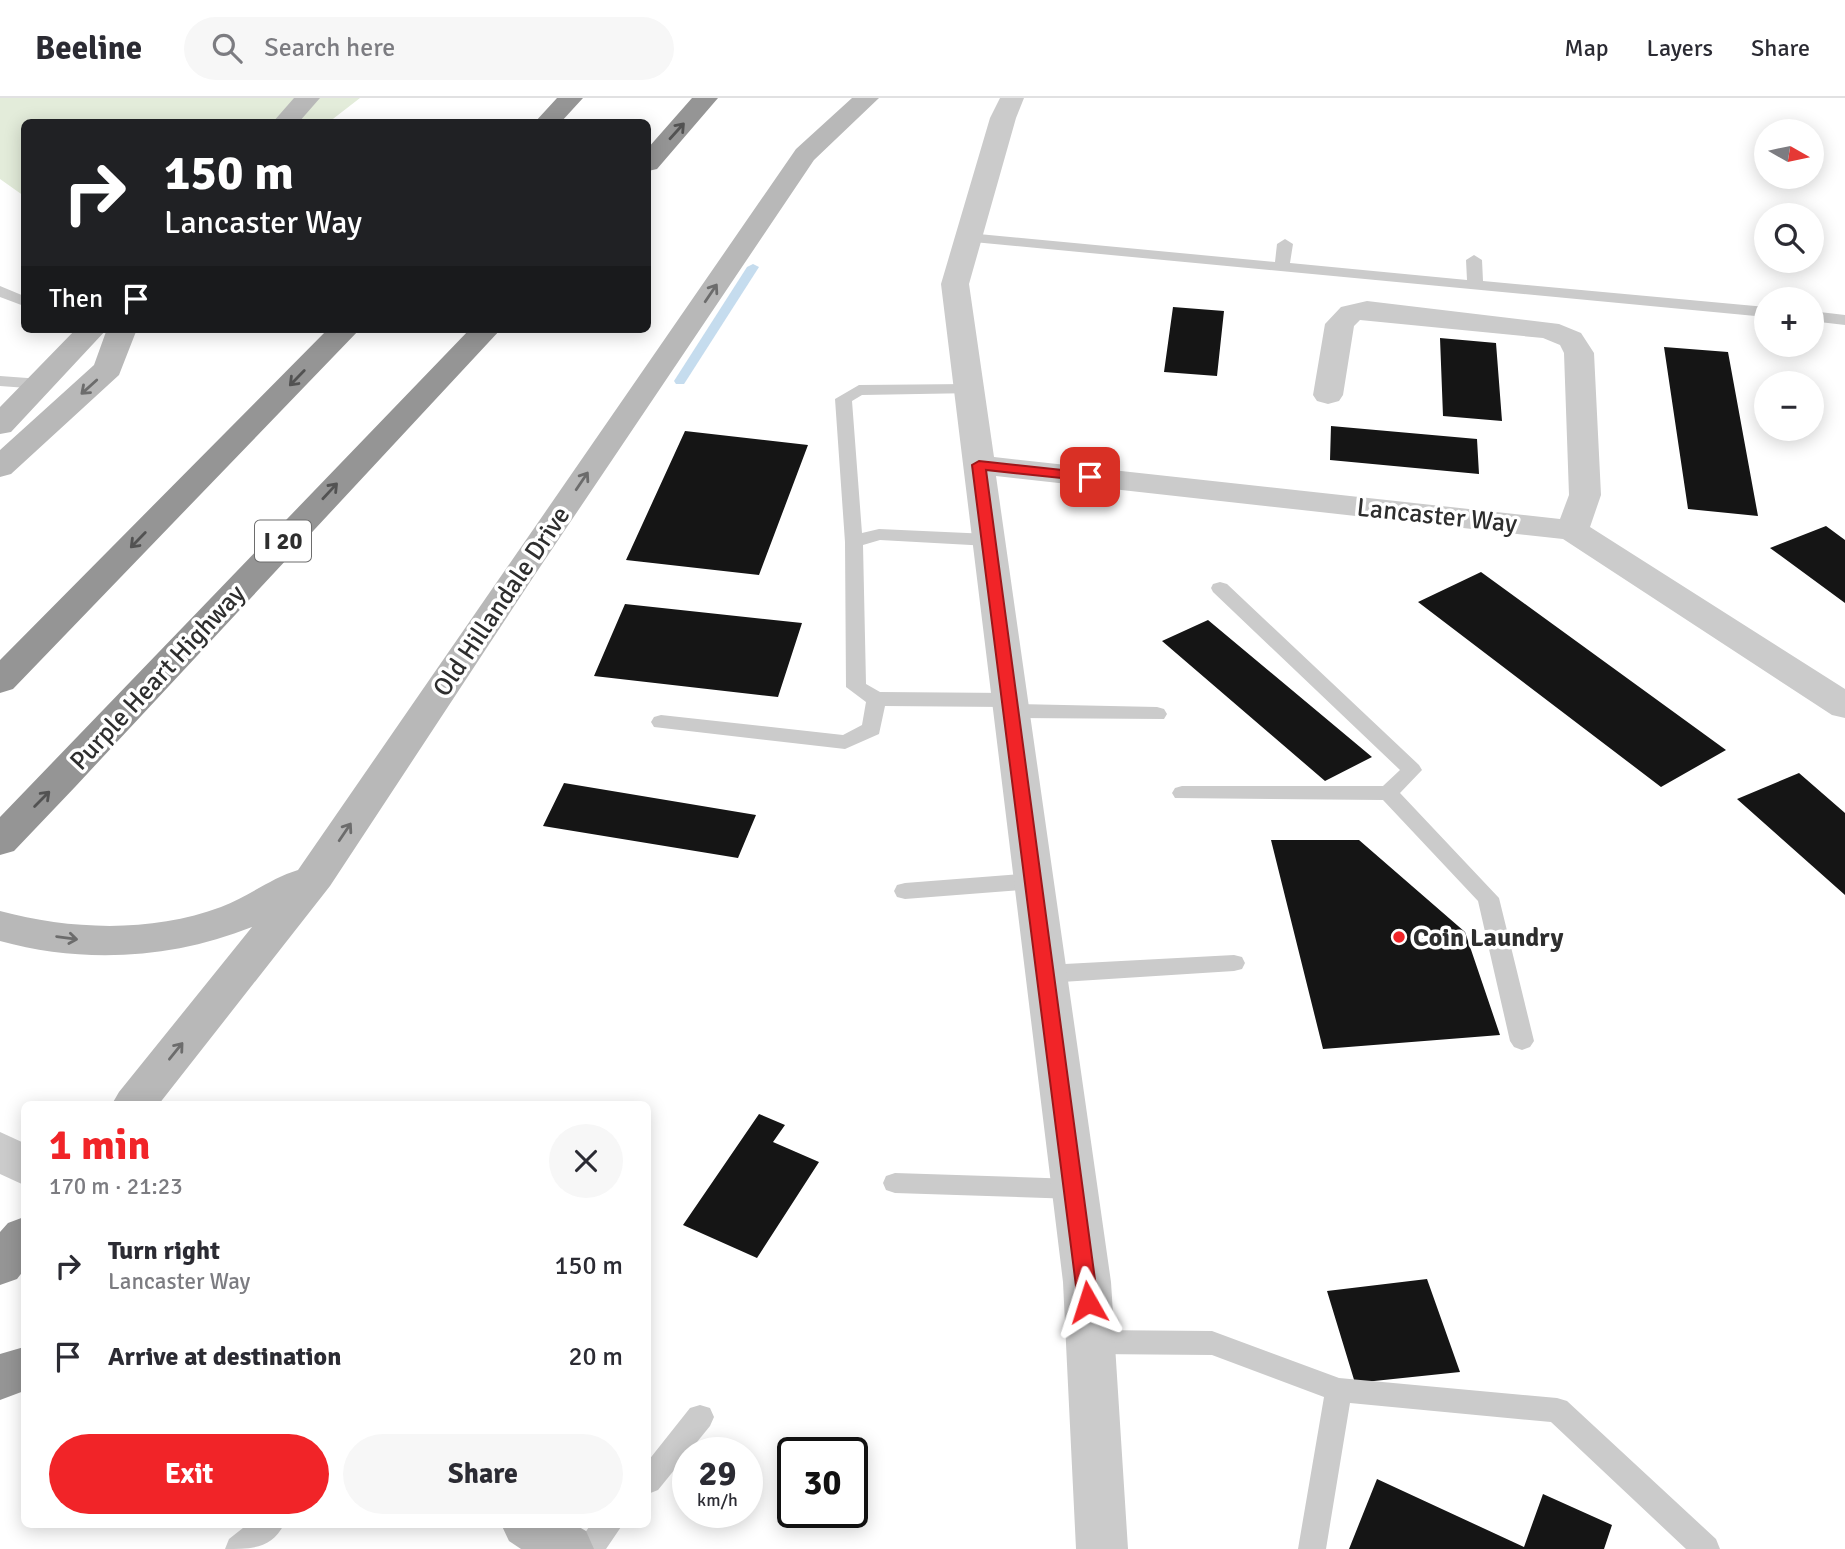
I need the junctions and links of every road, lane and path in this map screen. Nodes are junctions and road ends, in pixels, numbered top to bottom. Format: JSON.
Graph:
{"nodes":[{"id":1,"x":308,"y":98,"type":"edge"},
{"id":2,"x":571,"y":98,"type":"edge"},
{"id":3,"x":706,"y":98,"type":"edge"},
{"id":4,"x":867,"y":98,"type":"edge"},
{"id":5,"x":1012,"y":98,"type":"edge"},
{"id":6,"x":288,"y":119,"type":"edge"},
{"id":7,"x":550,"y":119,"type":"edge"},
{"id":8,"x":651,"y":160,"type":"edge"},
{"id":9,"x":968,"y":238,"type":"junction"},
{"id":10,"x":1285,"y":244,"type":"dead end"},
{"id":11,"x":1475,"y":260,"type":"dead end"},
{"id":12,"x":1282,"y":267,"type":"junction"},
{"id":13,"x":1475,"y":284,"type":"junction"},
{"id":14,"x":0,"y":291,"type":"edge"},
{"id":15,"x":21,"y":300,"type":"edge"},
{"id":16,"x":1754,"y":311,"type":"edge"},
{"id":17,"x":1824,"y":318,"type":"edge"},
{"id":18,"x":1845,"y":320,"type":"edge"},
{"id":19,"x":88,"y":333,"type":"edge"},
{"id":20,"x":121,"y":333,"type":"edge"},
{"id":21,"x":341,"y":333,"type":"edge"},
{"id":22,"x":482,"y":333,"type":"edge"},
{"id":23,"x":0,"y":381,"type":"edge"},
{"id":24,"x":41,"y":384,"type":"junction"},
{"id":25,"x":969,"y":389,"type":"junction"},
{"id":26,"x":1328,"y":395,"type":"dead end"},
{"id":27,"x":0,"y":425,"type":"edge"},
{"id":28,"x":979,"y":465,"type":"junction"},
{"id":29,"x":0,"y":467,"type":"edge"},
{"id":30,"x":1572,"y":530,"type":"junction"},
{"id":31,"x":989,"y":540,"type":"junction"},
{"id":32,"x":854,"y":542,"type":"junction"},
{"id":33,"x":1220,"y":588,"type":"dead end"},
{"id":34,"x":0,"y":681,"type":"edge"},
{"id":35,"x":876,"y":699,"type":"junction"},
{"id":36,"x":1010,"y":706,"type":"junction"},
{"id":37,"x":1845,"y":706,"type":"edge"},
{"id":38,"x":1157,"y":714,"type":"dead end"},
{"id":39,"x":661,"y":722,"type":"dead end"},
{"id":40,"x":1182,"y":793,"type":"dead end"},
{"id":41,"x":1388,"y":793,"type":"junction"},
{"id":42,"x":0,"y":841,"type":"edge"},
{"id":43,"x":316,"y":876,"type":"junction"},
{"id":44,"x":1034,"y":881,"type":"junction"},
{"id":45,"x":905,"y":891,"type":"dead end"},
{"id":46,"x":0,"y":926,"type":"edge"},
{"id":47,"x":1234,"y":962,"type":"dead end"},
{"id":48,"x":1046,"y":974,"type":"junction"},
{"id":49,"x":1522,"y":1041,"type":"dead end"},
{"id":50,"x":136,"y":1101,"type":"edge"},
{"id":51,"x":0,"y":1150,"type":"edge"},
{"id":52,"x":21,"y":1165,"type":"edge"},
{"id":53,"x":895,"y":1183,"type":"dead end"},
{"id":54,"x":1075,"y":1189,"type":"junction"},
{"id":55,"x":21,"y":1240,"type":"edge"},
{"id":56,"x":0,"y":1265,"type":"edge"},
{"id":57,"x":1092,"y":1342,"type":"junction"},
{"id":58,"x":21,"y":1370,"type":"edge"},
{"id":59,"x":0,"y":1378,"type":"edge"},
{"id":60,"x":1339,"y":1390,"type":"junction"},
{"id":61,"x":700,"y":1418,"type":"dead end"},
{"id":62,"x":651,"y":1477,"type":"edge"},
{"id":63,"x":265,"y":1528,"type":"edge"},
{"id":64,"x":534,"y":1528,"type":"edge"},
{"id":65,"x":606,"y":1528,"type":"edge"},
{"id":66,"x":239,"y":1549,"type":"edge"},
{"id":67,"x":568,"y":1549,"type":"edge"},
{"id":68,"x":588,"y":1549,"type":"edge"},
{"id":69,"x":1102,"y":1549,"type":"edge"},
{"id":70,"x":1311,"y":1549,"type":"edge"},
{"id":71,"x":1706,"y":1549,"type":"edge"}],
"edges":[{"from":1,"to":6,"type":"main road"},
{"from":2,"to":7,"type":"highway"},
{"from":8,"to":3,"type":"highway","one_way":true},
{"from":43,"to":4,"type":"main road","name":"Old Hillandale Drive","one_way":true},
{"from":5,"to":9,"type":"street"},
{"from":9,"to":12,"type":"lane"},
{"from":9,"to":25,"type":"street"},
{"from":10,"to":12,"type":"lane"},
{"from":11,"to":13,"type":"lane"},
{"from":12,"to":13,"type":"lane"},
{"from":13,"to":16,"type":"lane"},
{"from":14,"to":15,"type":"lane"},
{"from":17,"to":18,"type":"lane"},
{"from":19,"to":24,"type":"main road"},
{"from":20,"to":29,"type":"main road","one_way":true},
{"from":21,"to":34,"type":"highway","one_way":true},
{"from":42,"to":22,"type":"highway","name":"Purple Heart Highway","number":"I 20","one_way":true},
{"from":23,"to":24,"type":"lane"},
{"from":24,"to":27,"type":"main road"},
{"from":25,"to":28,"type":"street"},
{"from":25,"to":32,"type":"lane"},
{"from":26,"to":30,"type":"street"},
{"from":28,"to":30,"type":"street","name":"Lancaster Way"},
{"from":28,"to":31,"type":"street"},
{"from":30,"to":37,"type":"street","name":"Lancaster Way"},
{"from":31,"to":32,"type":"lane"},
{"from":31,"to":36,"type":"street"},
{"from":32,"to":35,"type":"lane"},
{"from":33,"to":41,"type":"lane"},
{"from":35,"to":36,"type":"lane"},
{"from":35,"to":39,"type":"lane"},
{"from":36,"to":38,"type":"lane"},
{"from":36,"to":44,"type":"street"},
{"from":40,"to":41,"type":"lane"},
{"from":41,"to":49,"type":"lane"},
{"from":46,"to":43,"type":"main road","one_way":true},
{"from":50,"to":43,"type":"main road","name":"Old Hillandale Drive","one_way":true},
{"from":44,"to":45,"type":"lane"},
{"from":44,"to":48,"type":"street"},
{"from":47,"to":48,"type":"lane"},
{"from":48,"to":54,"type":"street"},
{"from":51,"to":52,"type":"street"},
{"from":53,"to":54,"type":"lane"},
{"from":54,"to":57,"type":"street"},
{"from":55,"to":56,"type":"highway"},
{"from":57,"to":60,"type":"lane"},
{"from":57,"to":69,"type":"street"},
{"from":58,"to":59,"type":"highway"},
{"from":60,"to":70,"type":"lane"},
{"from":60,"to":71,"type":"lane"},
{"from":61,"to":62,"type":"lane"},
{"from":63,"to":66,"type":"lane"},
{"from":64,"to":67,"type":"main road"},
{"from":65,"to":68,"type":"lane"}]}
